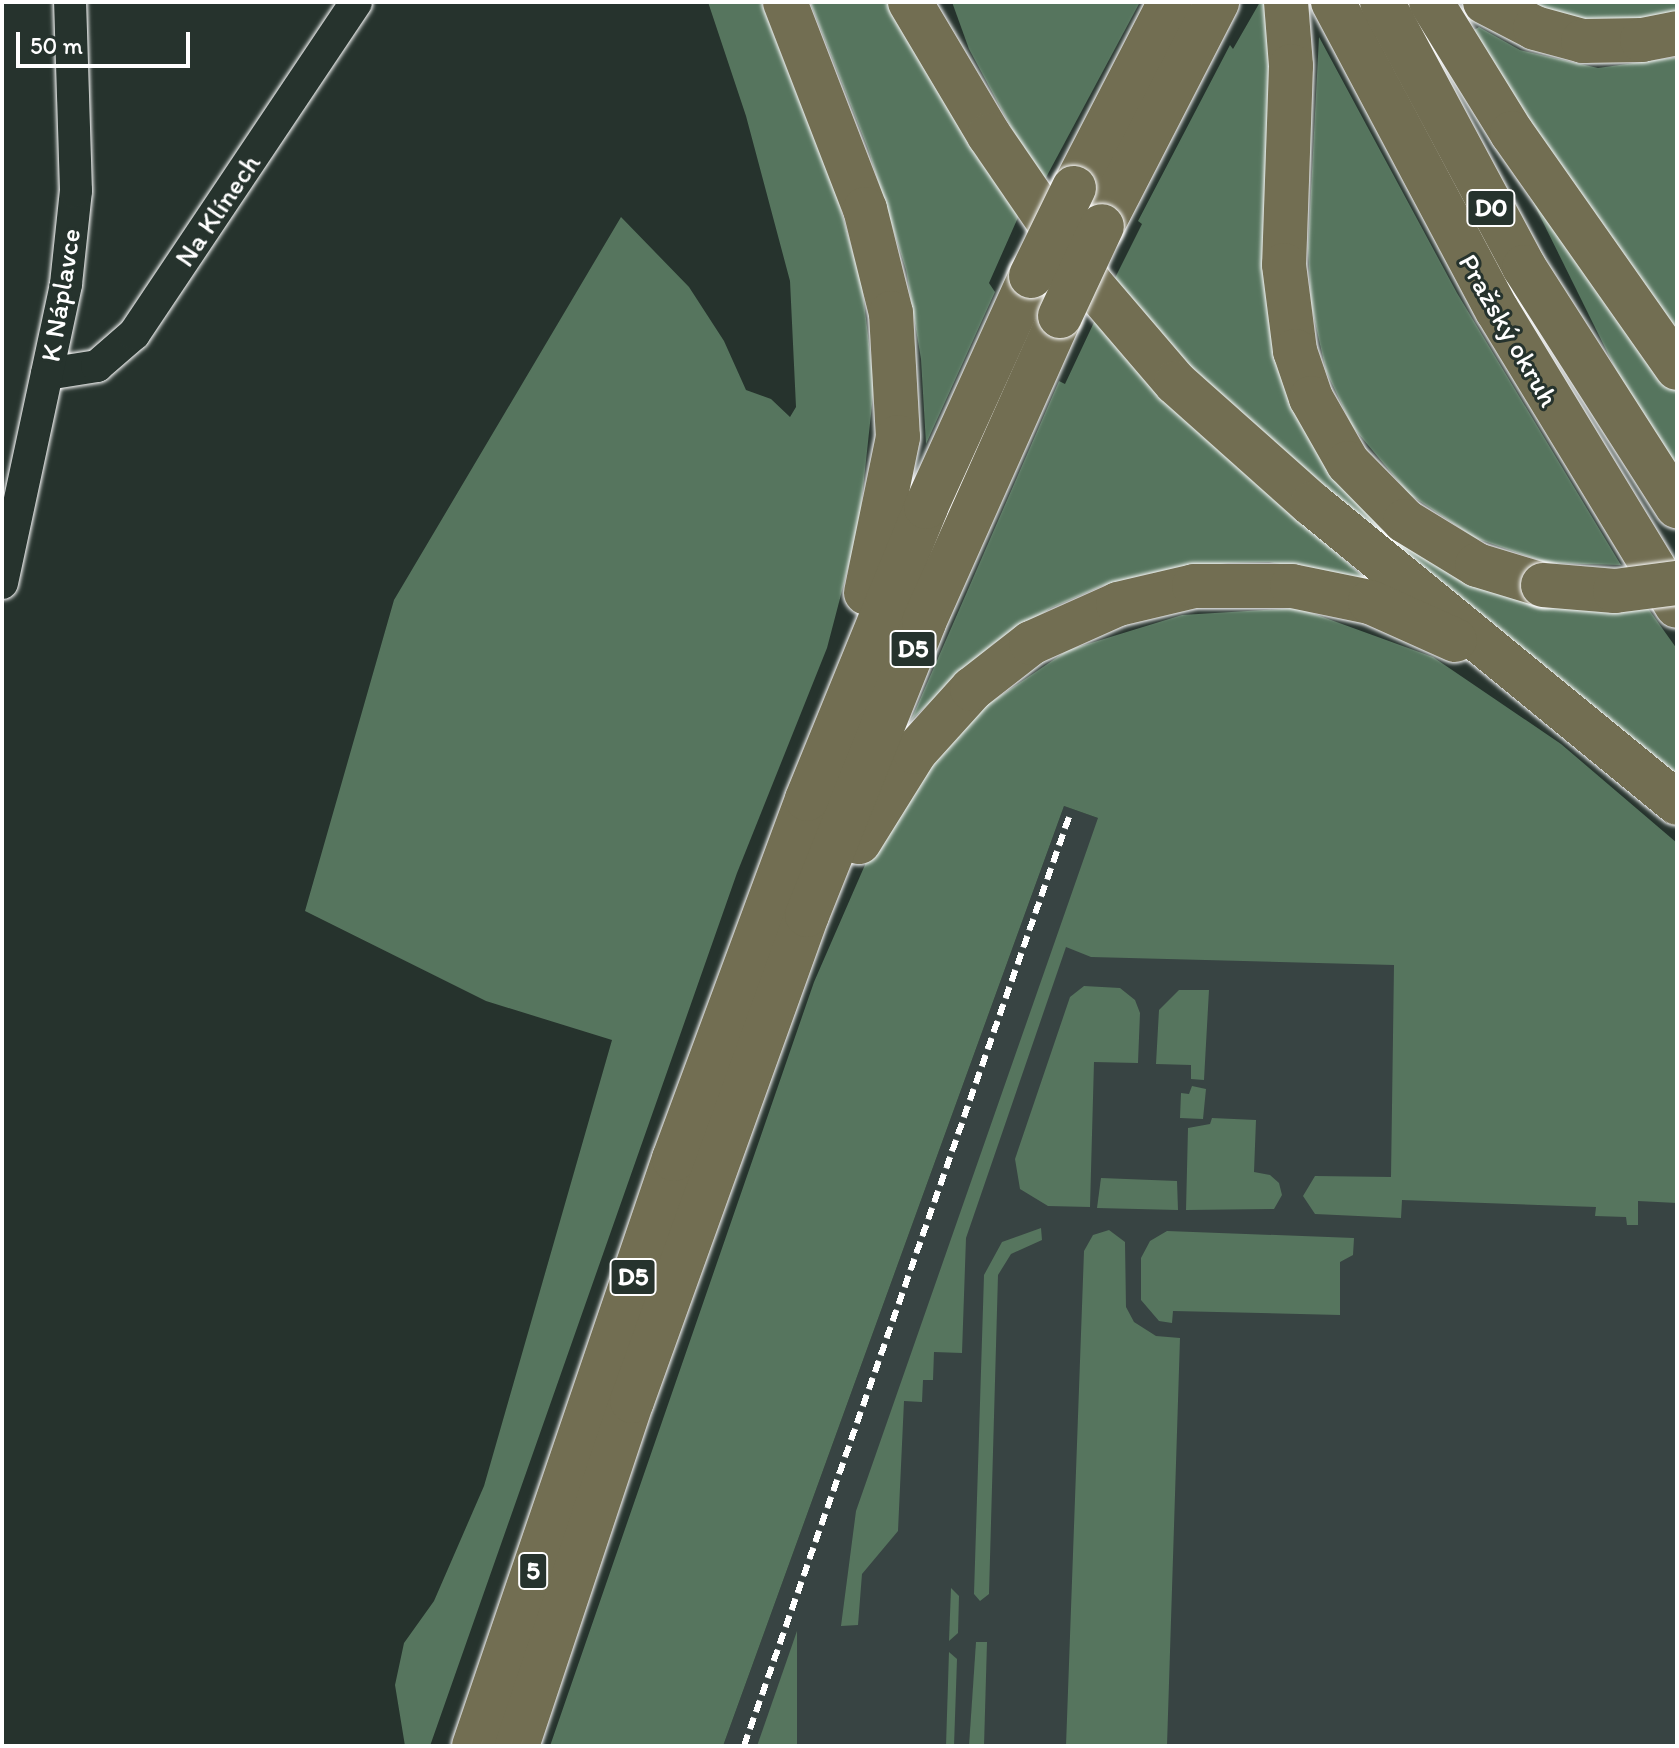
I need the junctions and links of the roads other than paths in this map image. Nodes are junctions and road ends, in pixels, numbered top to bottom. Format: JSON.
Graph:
{"nodes":[{"id":1,"x":70,"y":2,"type":"edge"},
{"id":2,"x":356,"y":2,"type":"edge"},
{"id":3,"x":785,"y":2,"type":"edge"},
{"id":4,"x":910,"y":2,"type":"edge"},
{"id":5,"x":933,"y":2,"type":"edge"},
{"id":6,"x":1170,"y":2,"type":"edge"},
{"id":7,"x":1217,"y":2,"type":"edge"},
{"id":8,"x":1286,"y":2,"type":"edge"},
{"id":9,"x":1333,"y":2,"type":"edge"},
{"id":10,"x":1382,"y":2,"type":"edge"},
{"id":11,"x":1431,"y":2,"type":"edge"},
{"id":12,"x":1485,"y":2,"type":"edge"},
{"id":13,"x":1677,"y":33,"type":"edge"},
{"id":14,"x":1032,"y":199,"type":"junction"},
{"id":15,"x":1677,"y":368,"type":"edge"},
{"id":16,"x":47,"y":374,"type":"junction"},
{"id":17,"x":1677,"y":506,"type":"edge"},
{"id":18,"x":2,"y":583,"type":"edge"},
{"id":19,"x":1677,"y":583,"type":"edge"},
{"id":20,"x":1677,"y":606,"type":"edge"},
{"id":21,"x":1591,"y":731,"type":"junction"},
{"id":22,"x":807,"y":799,"type":"junction"},
{"id":23,"x":1677,"y":803,"type":"edge"},
{"id":24,"x":780,"y":989,"type":"junction"},
{"id":25,"x":612,"y":1398,"type":"junction"},
{"id":26,"x":474,"y":1746,"type":"edge"},
{"id":27,"x":517,"y":1746,"type":"edge"}],
"edges":[{"from":1,"to":16,"type":"street","name":"K Náplavce"},
{"from":2,"to":16,"type":"street","name":"Na Klínech"},
{"from":3,"to":22,"type":"highway"},
{"from":4,"to":14,"type":"highway"},
{"from":5,"to":14,"type":"highway"},
{"from":6,"to":22,"type":"highway","number":"D5","bridge":true},
{"from":7,"to":24,"type":"highway","number":"D5","bridge":true},
{"from":8,"to":19,"type":"highway","bridge":true},
{"from":9,"to":20,"type":"highway","name":"Pražský okruh","number":"D0"},
{"from":10,"to":17,"type":"highway","name":"Pražský okruh","number":"D0"},
{"from":11,"to":15,"type":"highway"},
{"from":12,"to":13,"type":"highway"},
{"from":14,"to":21,"type":"highway"},
{"from":16,"to":18,"type":"street","name":"K Náplavce"},
{"from":21,"to":23,"type":"highway"},
{"from":21,"to":24,"type":"highway"},
{"from":22,"to":25,"type":"highway","number":"D5"},
{"from":24,"to":25,"type":"highway","number":"D5"},
{"from":25,"to":26,"type":"highway","number":"5"},
{"from":25,"to":27,"type":"highway","number":"5"}]}
